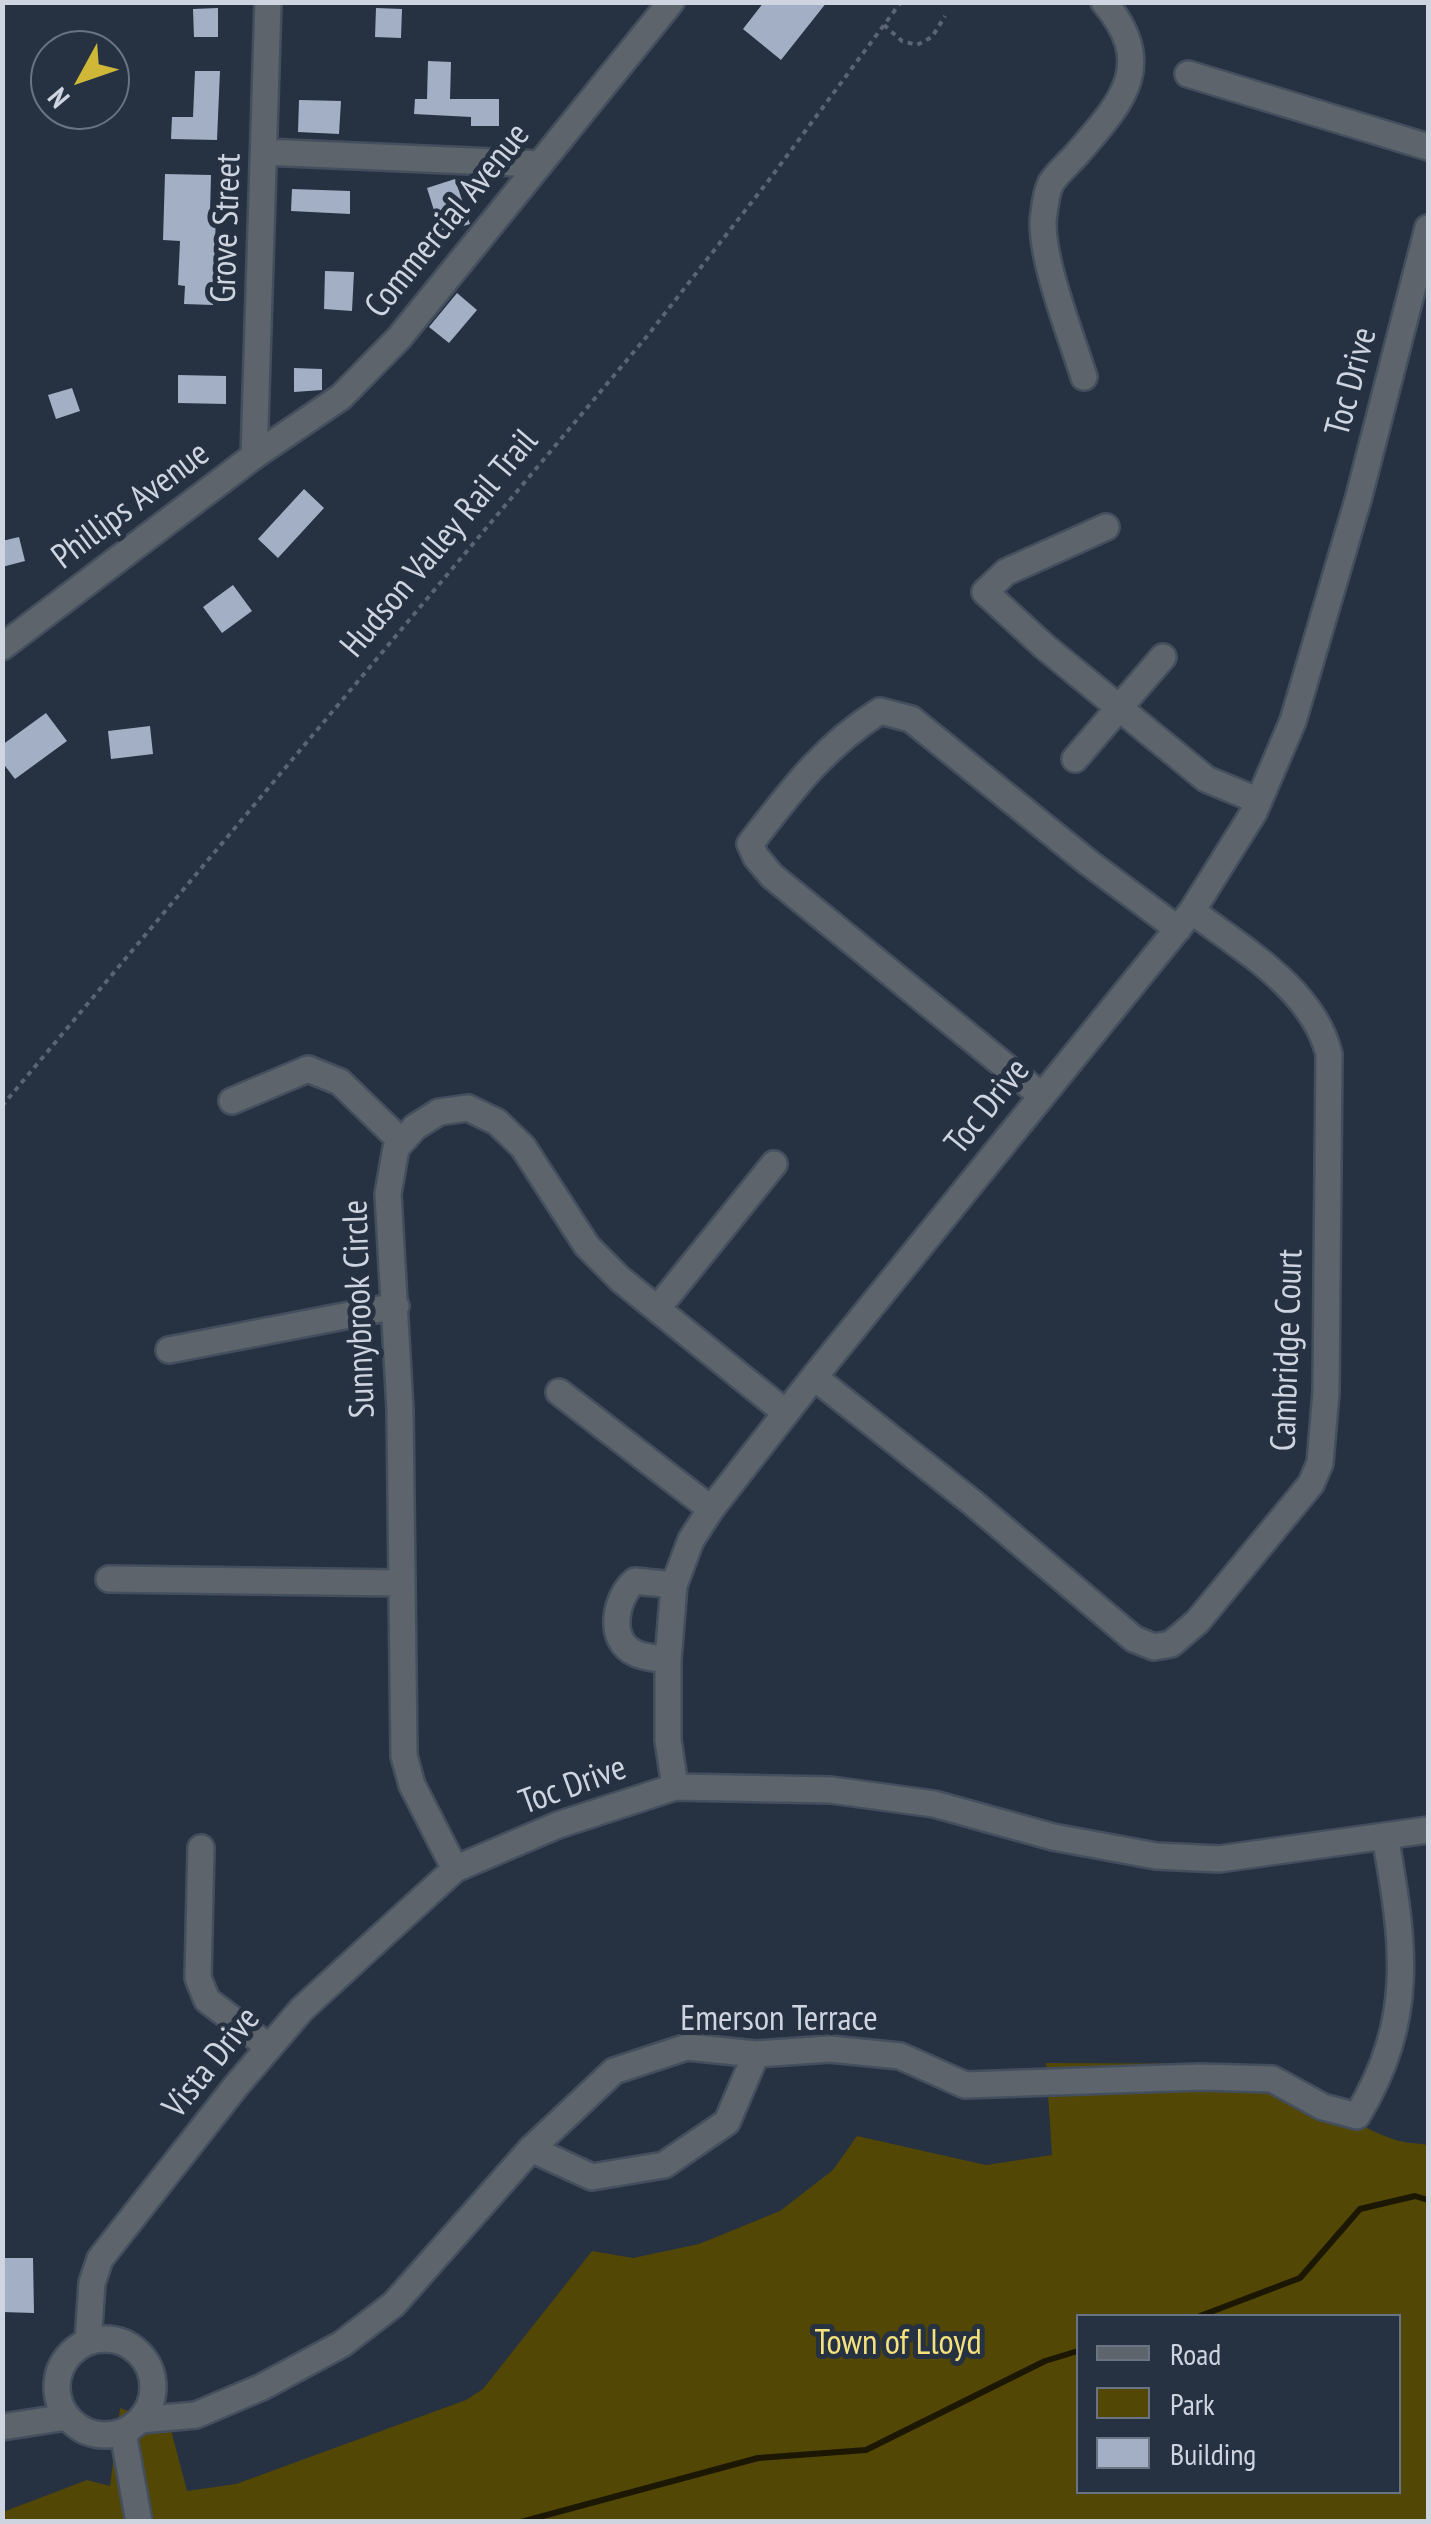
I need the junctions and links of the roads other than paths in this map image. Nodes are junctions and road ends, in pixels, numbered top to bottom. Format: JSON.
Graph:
{"nodes":[{"id":1,"x":268,"y":2,"type":"edge"},
{"id":2,"x":672,"y":2,"type":"edge"},
{"id":3,"x":1104,"y":2,"type":"edge"},
{"id":4,"x":1188,"y":74,"type":"dead end"},
{"id":5,"x":1428,"y":147,"type":"edge"},
{"id":6,"x":264,"y":152,"type":"junction"},
{"id":7,"x":540,"y":164,"type":"junction"},
{"id":8,"x":1428,"y":228,"type":"edge"},
{"id":9,"x":1084,"y":377,"type":"dead end"},
{"id":10,"x":254,"y":456,"type":"junction"},
{"id":11,"x":1106,"y":527,"type":"dead end"},
{"id":12,"x":2,"y":647,"type":"edge"},
{"id":13,"x":1163,"y":657,"type":"dead end"},
{"id":14,"x":1120,"y":708,"type":"junction"},
{"id":15,"x":1075,"y":759,"type":"dead end"},
{"id":16,"x":1259,"y":801,"type":"junction"},
{"id":17,"x":1185,"y":920,"type":"junction"},
{"id":18,"x":1042,"y":1096,"type":"junction"},
{"id":19,"x":232,"y":1101,"type":"dead end"},
{"id":20,"x":401,"y":1141,"type":"junction"},
{"id":21,"x":774,"y":1164,"type":"dead end"},
{"id":22,"x":396,"y":1306,"type":"junction"},
{"id":23,"x":656,"y":1309,"type":"junction"},
{"id":24,"x":169,"y":1350,"type":"dead end"},
{"id":25,"x":814,"y":1377,"type":"junction"},
{"id":26,"x":559,"y":1392,"type":"dead end"},
{"id":27,"x":786,"y":1413,"type":"junction"},
{"id":28,"x":711,"y":1509,"type":"junction"},
{"id":29,"x":109,"y":1579,"type":"dead end"},
{"id":30,"x":400,"y":1583,"type":"junction"},
{"id":31,"x":674,"y":1586,"type":"junction"},
{"id":32,"x":668,"y":1660,"type":"junction"},
{"id":33,"x":675,"y":1787,"type":"junction"},
{"id":34,"x":1428,"y":1830,"type":"edge"},
{"id":35,"x":1385,"y":1836,"type":"junction"},
{"id":36,"x":201,"y":1848,"type":"dead end"},
{"id":37,"x":456,"y":1869,"type":"junction"},
{"id":38,"x":269,"y":2047,"type":"junction"},
{"id":39,"x":756,"y":2054,"type":"junction"},
{"id":40,"x":531,"y":2149,"type":"junction"},
{"id":41,"x":88,"y":2342,"type":"junction"},
{"id":42,"x":67,"y":2417,"type":"junction"},
{"id":43,"x":132,"y":2426,"type":"junction"},
{"id":44,"x":2,"y":2427,"type":"edge"},
{"id":45,"x":139,"y":2522,"type":"edge"}],
"edges":[{"from":1,"to":6,"type":"street","name":"Grove Street"},
{"from":2,"to":7,"type":"street","name":"Commercial Avenue"},
{"from":3,"to":9,"type":"street"},
{"from":4,"to":5,"type":"street"},
{"from":6,"to":7,"type":"street"},
{"from":6,"to":10,"type":"street","name":"Grove Street"},
{"from":7,"to":10,"type":"street","name":"Commercial Avenue"},
{"from":8,"to":16,"type":"street","name":"Toc Drive"},
{"from":10,"to":12,"type":"street","name":"Phillips Avenue"},
{"from":11,"to":14,"type":"street"},
{"from":13,"to":14,"type":"street"},
{"from":14,"to":15,"type":"street"},
{"from":14,"to":16,"type":"street"},
{"from":16,"to":17,"type":"street","name":"Toc Drive"},
{"from":17,"to":18,"type":"street","name":"Toc Drive"},
{"from":17,"to":18,"type":"street"},
{"from":17,"to":25,"type":"street","name":"Cambridge Court"},
{"from":18,"to":25,"type":"street","name":"Toc Drive"},
{"from":19,"to":20,"type":"street"},
{"from":20,"to":22,"type":"street","name":"Sunnybrook Circle"},
{"from":20,"to":23,"type":"street"},
{"from":21,"to":23,"type":"street"},
{"from":22,"to":24,"type":"street"},
{"from":22,"to":30,"type":"street","name":"Sunnybrook Circle"},
{"from":23,"to":27,"type":"street"},
{"from":25,"to":27,"type":"street","name":"Toc Drive"},
{"from":26,"to":28,"type":"street"},
{"from":27,"to":28,"type":"street","name":"Toc Drive"},
{"from":28,"to":31,"type":"street","name":"Toc Drive"},
{"from":29,"to":30,"type":"street"},
{"from":30,"to":37,"type":"street","name":"Sunnybrook Circle"},
{"from":31,"to":32,"type":"street","name":"Toc Drive"},
{"from":31,"to":32,"type":"street"},
{"from":32,"to":33,"type":"street","name":"Toc Drive"},
{"from":33,"to":35,"type":"street"},
{"from":33,"to":37,"type":"street","name":"Toc Drive"},
{"from":34,"to":35,"type":"street"},
{"from":35,"to":39,"type":"street","name":"Emerson Terrace"},
{"from":36,"to":38,"type":"street"},
{"from":37,"to":38,"type":"street","name":"Vista Drive"},
{"from":38,"to":41,"type":"street","name":"Vista Drive"},
{"from":39,"to":40,"type":"street","name":"Emerson Terrace"},
{"from":39,"to":40,"type":"street"},
{"from":40,"to":43,"type":"street","name":"Emerson Terrace"},
{"from":41,"to":42,"type":"street"},
{"from":41,"to":43,"type":"street"},
{"from":42,"to":43,"type":"street"},
{"from":42,"to":44,"type":"street"},
{"from":43,"to":45,"type":"street"}]}
